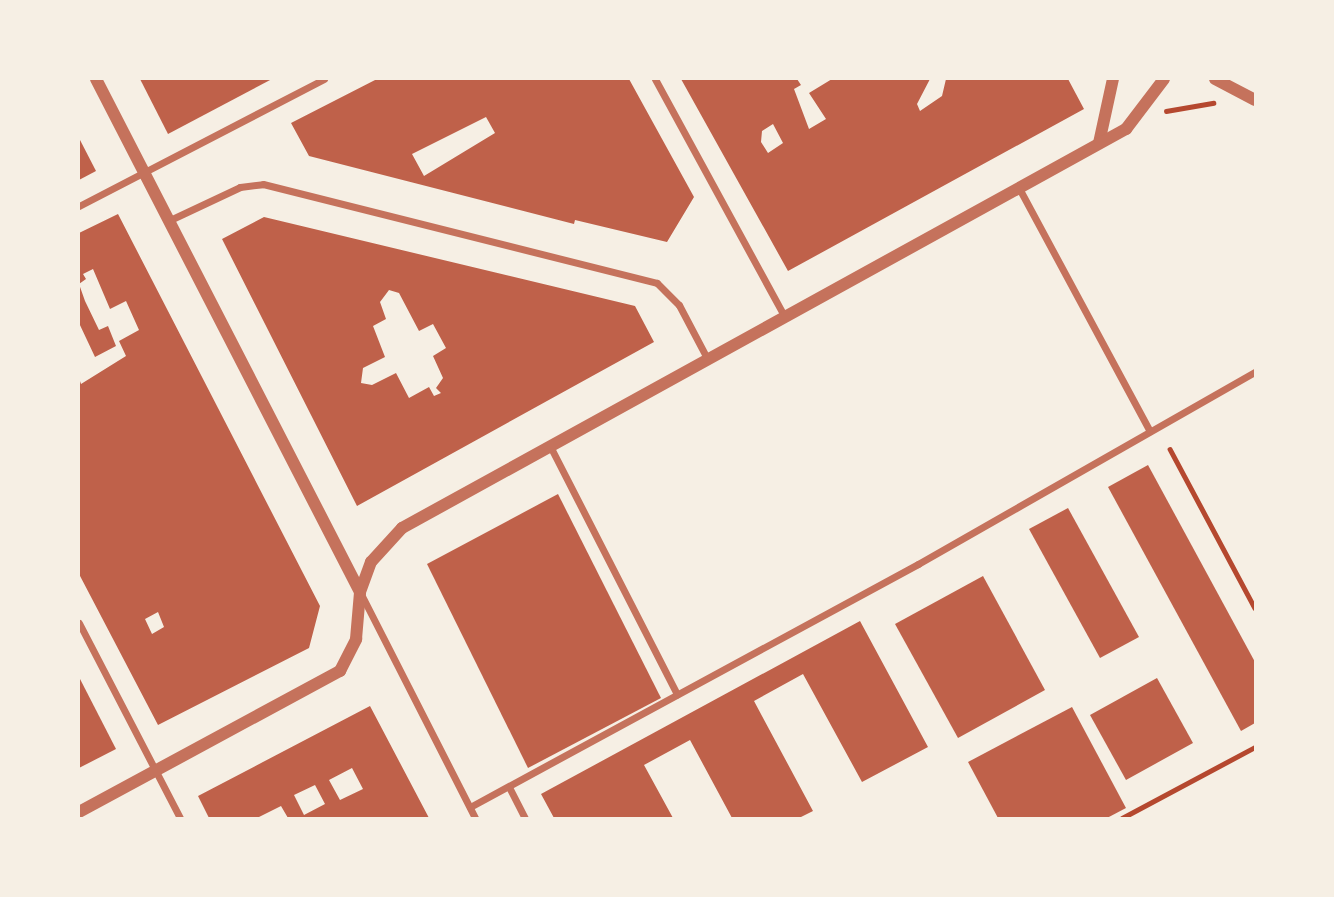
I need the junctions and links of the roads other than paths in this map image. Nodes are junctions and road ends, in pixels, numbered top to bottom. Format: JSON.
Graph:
{"nodes":[{"id":1,"x":96,"y":79,"type":"edge"},
{"id":2,"x":324,"y":79,"type":"edge"},
{"id":3,"x":655,"y":79,"type":"edge"},
{"id":4,"x":1112,"y":79,"type":"edge"},
{"id":5,"x":1164,"y":79,"type":"edge"},
{"id":6,"x":1215,"y":79,"type":"edge"},
{"id":7,"x":1255,"y":100,"type":"edge"},
{"id":8,"x":1099,"y":143,"type":"junction"},
{"id":9,"x":145,"y":171,"type":"junction"},
{"id":10,"x":1020,"y":190,"type":"junction"},
{"id":11,"x":79,"y":206,"type":"edge"},
{"id":12,"x":170,"y":220,"type":"junction"},
{"id":13,"x":785,"y":317,"type":"junction"},
{"id":14,"x":708,"y":360,"type":"junction"},
{"id":15,"x":1255,"y":372,"type":"edge"},
{"id":16,"x":1150,"y":431,"type":"junction"},
{"id":17,"x":550,"y":446,"type":"junction"},
{"id":18,"x":360,"y":592,"type":"junction"},
{"id":19,"x":79,"y":623,"type":"edge"},
{"id":20,"x":677,"y":694,"type":"junction"},
{"id":21,"x":155,"y":771,"type":"junction"},
{"id":22,"x":509,"y":787,"type":"junction"},
{"id":23,"x":470,"y":807,"type":"junction"},
{"id":24,"x":79,"y":812,"type":"edge"},
{"id":25,"x":180,"y":818,"type":"edge"},
{"id":26,"x":475,"y":818,"type":"edge"},
{"id":27,"x":525,"y":818,"type":"edge"}],
"edges":[{"from":1,"to":9,"type":"street"},
{"from":2,"to":9,"type":"street"},
{"from":3,"to":13,"type":"street"},
{"from":4,"to":8,"type":"street"},
{"from":5,"to":8,"type":"street"},
{"from":6,"to":7,"type":"street"},
{"from":8,"to":10,"type":"street"},
{"from":9,"to":11,"type":"street"},
{"from":9,"to":12,"type":"street"},
{"from":10,"to":13,"type":"street"},
{"from":10,"to":16,"type":"street"},
{"from":12,"to":14,"type":"street"},
{"from":12,"to":18,"type":"street"},
{"from":13,"to":14,"type":"street"},
{"from":14,"to":17,"type":"street"},
{"from":15,"to":16,"type":"street"},
{"from":16,"to":20,"type":"street"},
{"from":17,"to":18,"type":"street"},
{"from":17,"to":20,"type":"street"},
{"from":18,"to":21,"type":"street"},
{"from":18,"to":23,"type":"street"},
{"from":19,"to":21,"type":"street"},
{"from":20,"to":22,"type":"street"},
{"from":21,"to":24,"type":"street"},
{"from":21,"to":25,"type":"street"},
{"from":22,"to":23,"type":"street"},
{"from":22,"to":27,"type":"street"},
{"from":23,"to":26,"type":"street"}]}
